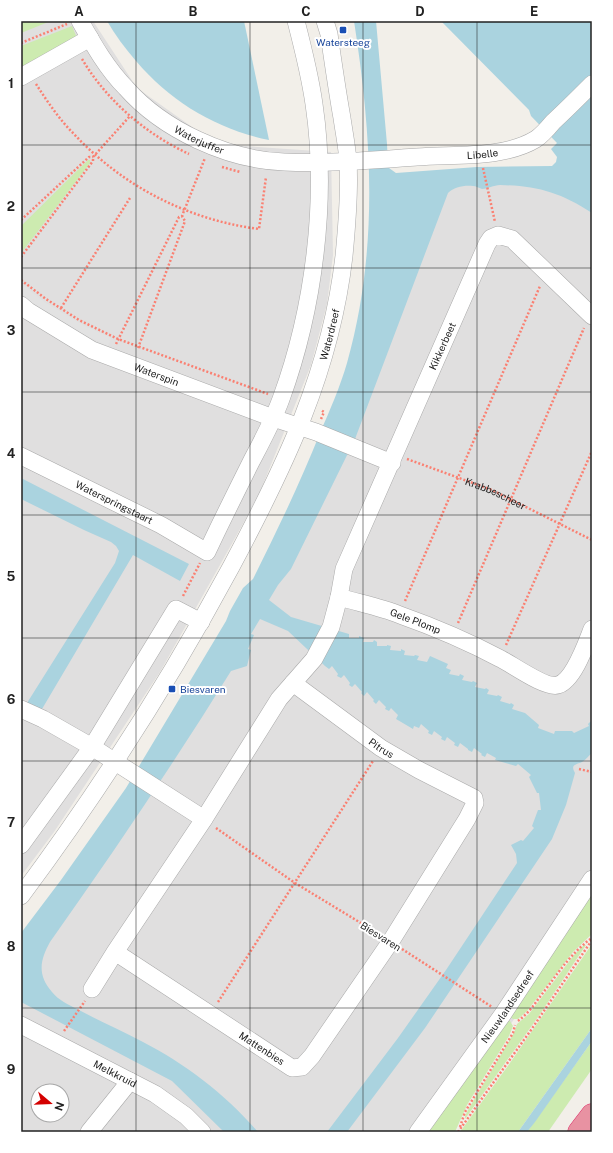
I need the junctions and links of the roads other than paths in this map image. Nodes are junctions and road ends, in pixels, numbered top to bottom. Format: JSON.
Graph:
{"nodes":[{"id":1,"x":80,"y":21,"type":"edge"},
{"id":2,"x":296,"y":21,"type":"edge"},
{"id":3,"x":325,"y":21,"type":"edge"},
{"id":4,"x":90,"y":38,"type":"junction"},
{"id":5,"x":25,"y":75,"type":"edge"},
{"id":6,"x":592,"y":84,"type":"edge"},
{"id":7,"x":348,"y":161,"type":"junction"},
{"id":8,"x":318,"y":162,"type":"junction"},
{"id":9,"x":21,"y":305,"type":"edge"},
{"id":10,"x":591,"y":315,"type":"edge"},
{"id":11,"x":273,"y":418,"type":"junction"},
{"id":12,"x":300,"y":427,"type":"junction"},
{"id":13,"x":21,"y":456,"type":"edge"},
{"id":14,"x":394,"y":458,"type":"junction"},
{"id":15,"x":339,"y":597,"type":"junction"},
{"id":16,"x":201,"y":622,"type":"junction"},
{"id":17,"x":592,"y":629,"type":"edge"},
{"id":18,"x":293,"y":683,"type":"junction"},
{"id":19,"x":21,"y":709,"type":"edge"},
{"id":20,"x":92,"y":747,"type":"junction"},
{"id":21,"x":116,"y":763,"type":"junction"},
{"id":22,"x":204,"y":819,"type":"junction"},
{"id":23,"x":21,"y":845,"type":"edge"},
{"id":24,"x":592,"y":879,"type":"edge"},
{"id":25,"x":21,"y":896,"type":"edge"},
{"id":26,"x":391,"y":942,"type":"joint"},
{"id":27,"x":115,"y":952,"type":"junction"},
{"id":28,"x":92,"y":989,"type":"dead end"},
{"id":29,"x":21,"y":1025,"type":"edge"},
{"id":30,"x":130,"y":1080,"type":"junction"},
{"id":31,"x":592,"y":1115,"type":"edge"},
{"id":32,"x":89,"y":1132,"type":"edge"},
{"id":33,"x":202,"y":1132,"type":"edge"},
{"id":34,"x":418,"y":1132,"type":"edge"},
{"id":35,"x":579,"y":1132,"type":"edge"}],
"edges":[{"from":1,"to":4,"type":"street","name":"Waterjuffer"},
{"from":2,"to":8,"type":"street"},
{"from":3,"to":7,"type":"street","name":"Waterdreef"},
{"from":4,"to":5,"type":"street"},
{"from":4,"to":8,"type":"street","name":"Waterjuffer"},
{"from":6,"to":7,"type":"street","name":"Libelle"},
{"from":7,"to":8,"type":"street","name":"Waterjuffer"},
{"from":7,"to":12,"type":"street","name":"Waterdreef"},
{"from":8,"to":11,"type":"street"},
{"from":9,"to":11,"type":"street","name":"Waterspin"},
{"from":10,"to":14,"type":"street","name":"Kikkerbeet"},
{"from":11,"to":12,"type":"street","name":"Waterspin"},
{"from":11,"to":13,"type":"street","name":"Waterspringstaart"},
{"from":12,"to":14,"type":"street"},
{"from":12,"to":16,"type":"street","name":"Waterdreef"},
{"from":14,"to":15,"type":"street"},
{"from":15,"to":17,"type":"street","name":"Gele Plomp"},
{"from":15,"to":18,"type":"street"},
{"from":16,"to":20,"type":"street"},
{"from":16,"to":21,"type":"street","name":"Waterdreef"},
{"from":18,"to":22,"type":"street"},
{"from":18,"to":26,"type":"street","name":"Pitrus"},
{"from":19,"to":20,"type":"street"},
{"from":20,"to":21,"type":"street"},
{"from":20,"to":23,"type":"street"},
{"from":21,"to":22,"type":"street"},
{"from":21,"to":25,"type":"street","name":"Waterdreef"},
{"from":22,"to":27,"type":"street"},
{"from":24,"to":34,"type":"street","name":"Nieuwlandsedreef"},
{"from":26,"to":27,"type":"street","name":"Mattenbies"},
{"from":27,"to":28,"type":"street"},
{"from":29,"to":30,"type":"street","name":"Melkkruid"},
{"from":30,"to":32,"type":"street"},
{"from":30,"to":33,"type":"street","name":"Melkkruid"},
{"from":31,"to":35,"type":"highway"}]}
